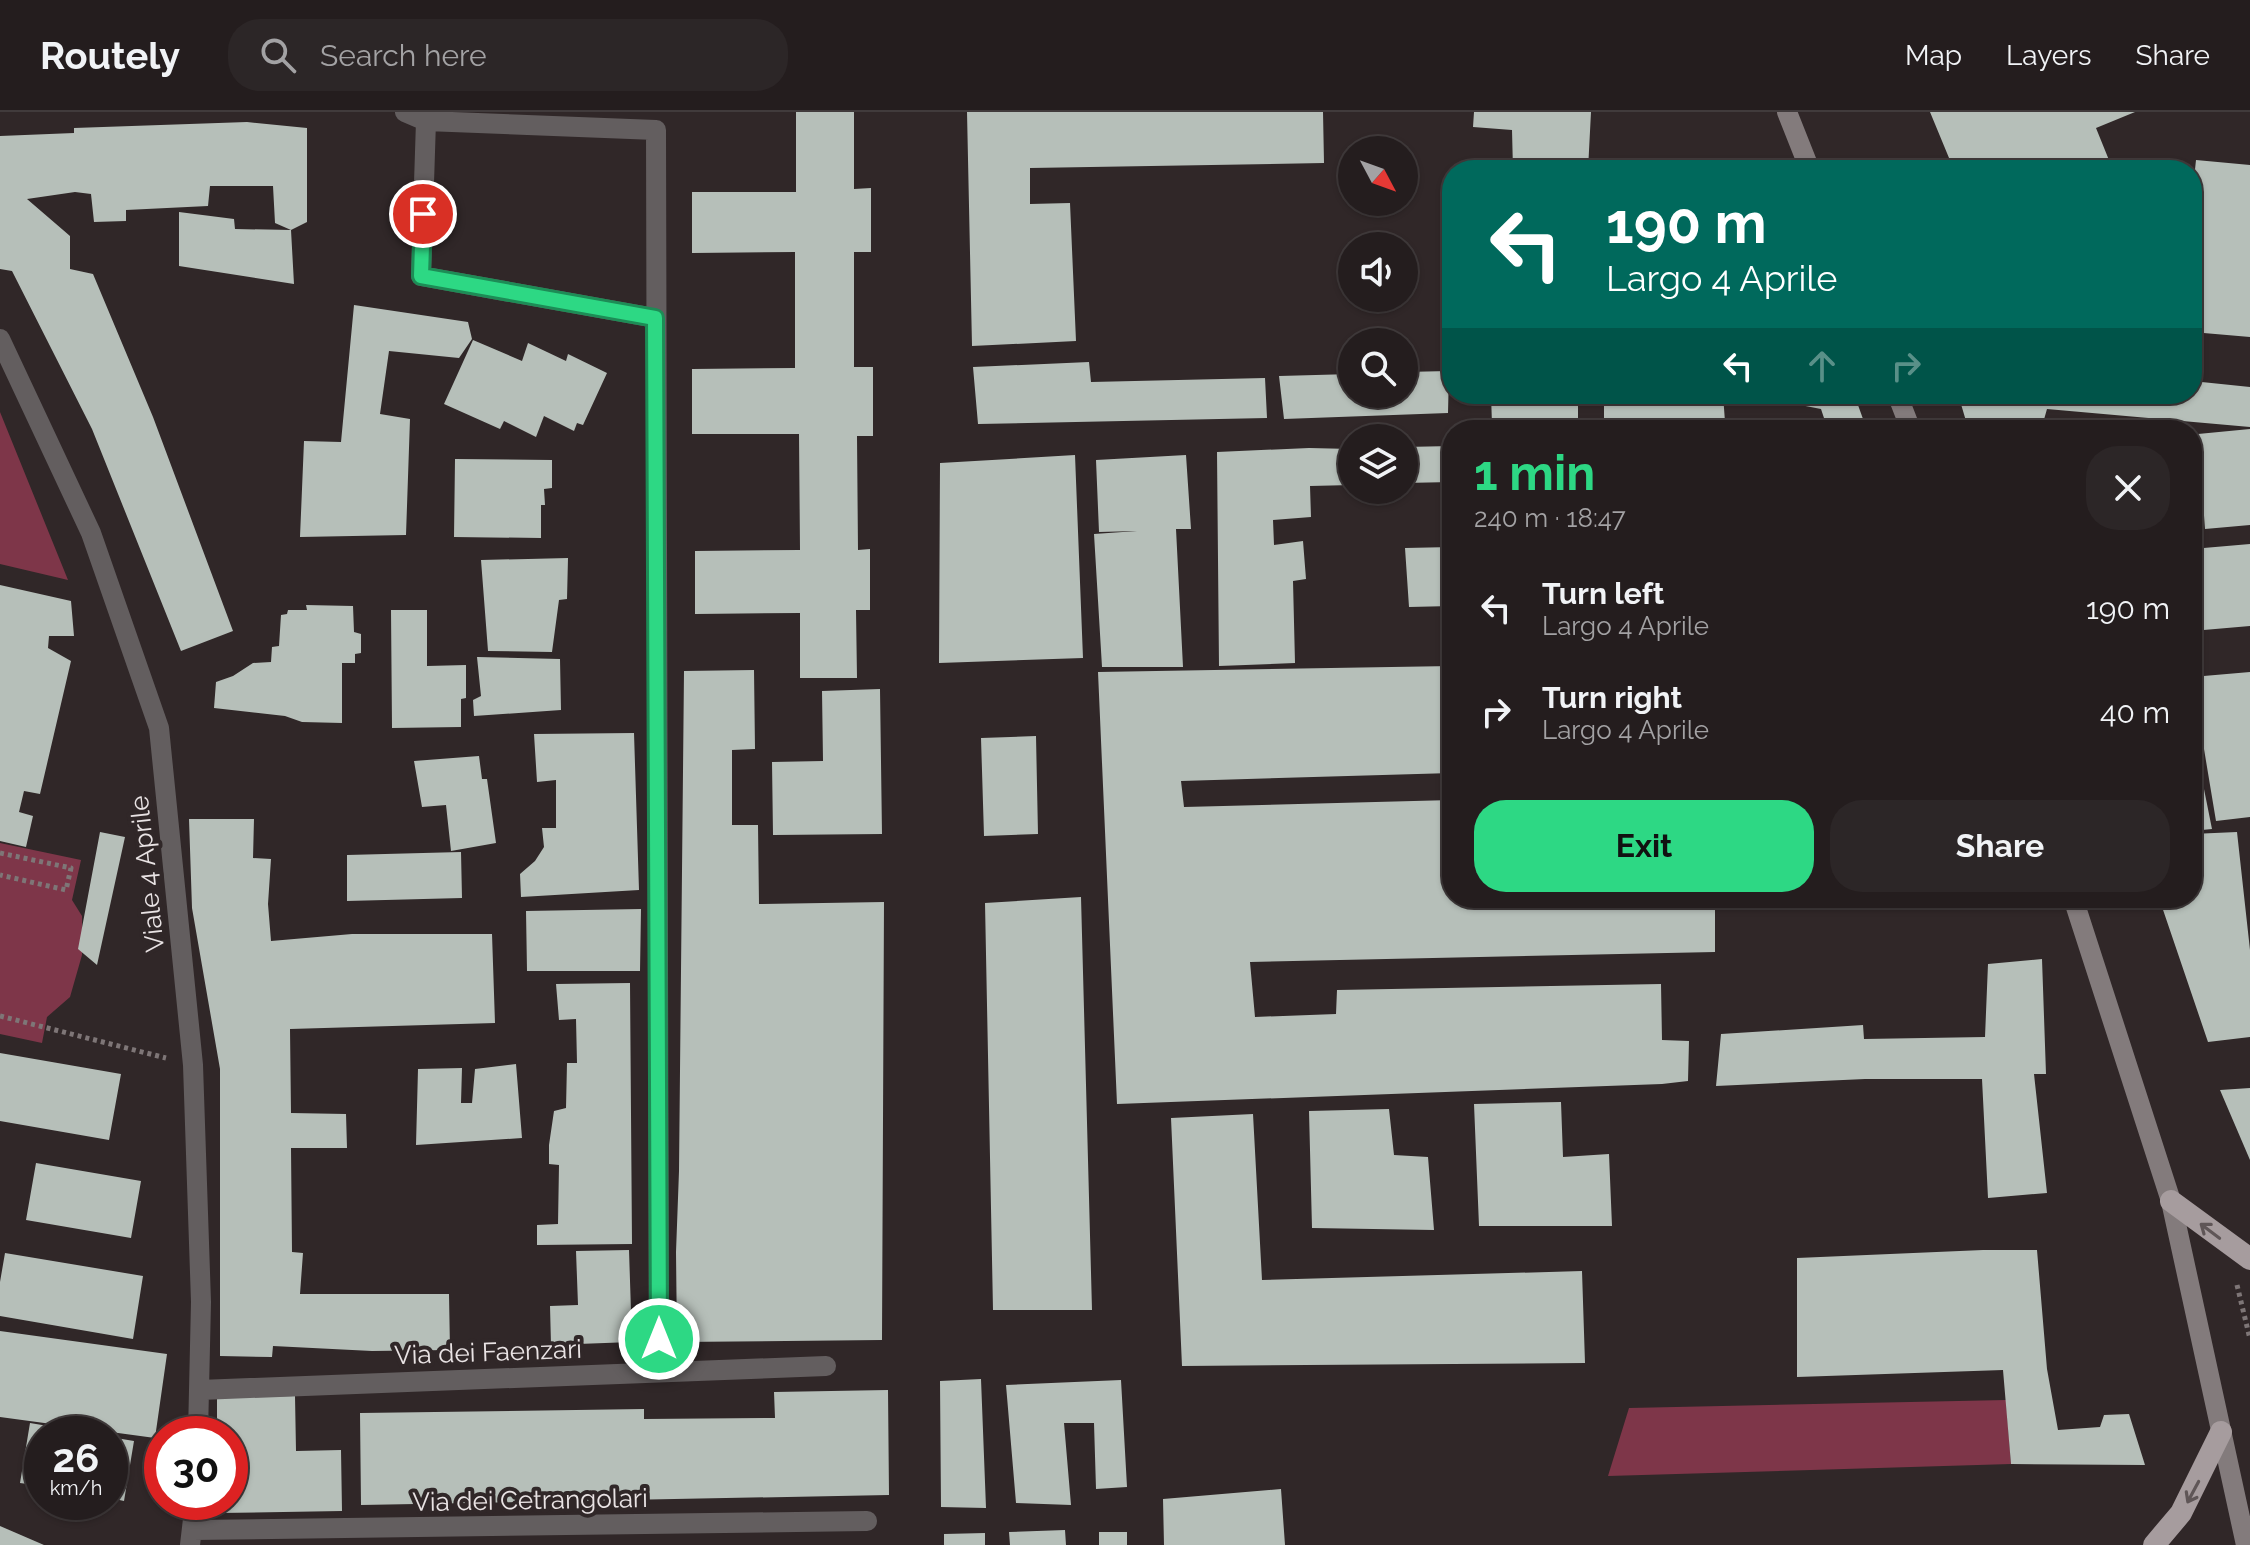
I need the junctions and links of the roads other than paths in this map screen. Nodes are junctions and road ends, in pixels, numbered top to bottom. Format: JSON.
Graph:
{"nodes":[{"id":1,"x":405,"y":112,"type":"edge"},
{"id":2,"x":1787,"y":112,"type":"edge"},
{"id":3,"x":426,"y":121,"type":"junction"},
{"id":4,"x":1806,"y":160,"type":"edge"},
{"id":5,"x":655,"y":318,"type":"junction"},
{"id":6,"x":0,"y":341,"type":"edge"},
{"id":7,"x":2076,"y":908,"type":"edge"},
{"id":8,"x":2171,"y":1201,"type":"junction"},
{"id":9,"x":2250,"y":1259,"type":"edge"},
{"id":10,"x":826,"y":1366,"type":"dead end"},
{"id":11,"x":659,"y":1371,"type":"junction"},
{"id":12,"x":200,"y":1390,"type":"junction"},
{"id":13,"x":199,"y":1416,"type":"edge"},
{"id":14,"x":2221,"y":1432,"type":"junction"},
{"id":15,"x":867,"y":1521,"type":"dead end"},
{"id":16,"x":192,"y":1538,"type":"edge"},
{"id":17,"x":2154,"y":1545,"type":"edge"},
{"id":18,"x":2246,"y":1545,"type":"edge"}],
"edges":[{"from":1,"to":3,"type":"street"},
{"from":2,"to":4,"type":"main road"},
{"from":3,"to":5,"type":"street"},
{"from":3,"to":5,"type":"street"},
{"from":5,"to":11,"type":"street"},
{"from":6,"to":12,"type":"street","name":"Viale 4 Aprile"},
{"from":7,"to":8,"type":"main road"},
{"from":9,"to":8,"type":"highway","one_way":true},
{"from":8,"to":14,"type":"main road"},
{"from":10,"to":11,"type":"street","name":"Via dei Faenzari"},
{"from":11,"to":12,"type":"street","name":"Via dei Faenzari"},
{"from":12,"to":13,"type":"street","name":"Viale 4 Aprile"},
{"from":14,"to":17,"type":"highway","one_way":true},
{"from":14,"to":18,"type":"main road"},
{"from":15,"to":16,"type":"street","name":"Via dei Cetrangolari"}]}
